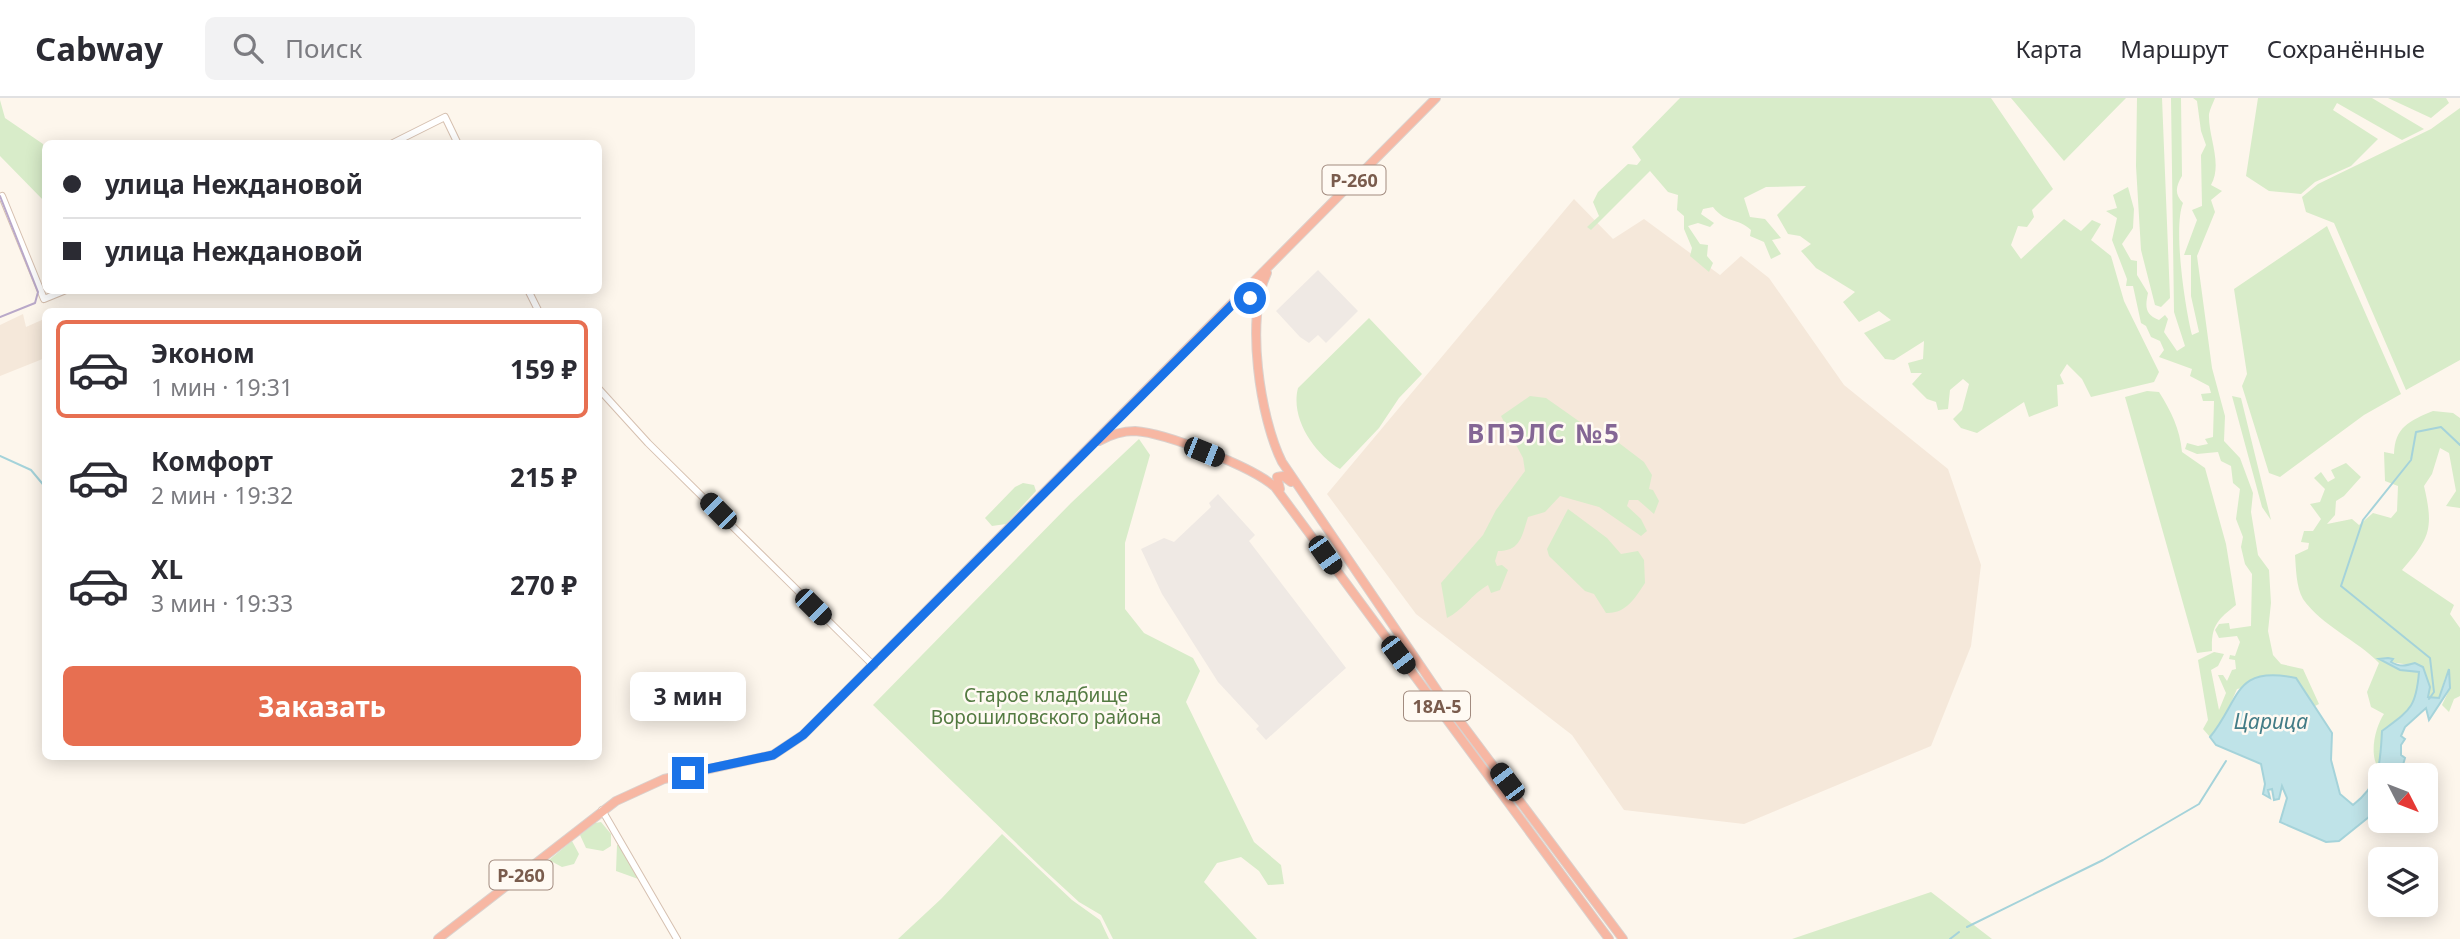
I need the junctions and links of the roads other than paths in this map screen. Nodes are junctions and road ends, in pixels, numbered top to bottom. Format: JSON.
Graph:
{"nodes":[{"id":1,"x":1436,"y":98,"type":"edge"},
{"id":2,"x":399,"y":140,"type":"edge"},
{"id":3,"x":456,"y":140,"type":"edge"},
{"id":4,"x":1,"y":196,"type":"edge"},
{"id":5,"x":1273,"y":264,"type":"junction"},
{"id":6,"x":56,"y":294,"type":"edge"},
{"id":7,"x":1242,"y":295,"type":"junction"},
{"id":8,"x":1257,"y":311,"type":"junction"},
{"id":9,"x":602,"y":392,"type":"edge"},
{"id":10,"x":1123,"y":413,"type":"junction"},
{"id":11,"x":1133,"y":431,"type":"junction"},
{"id":12,"x":1090,"y":446,"type":"junction"},
{"id":13,"x":1282,"y":462,"type":"junction"},
{"id":14,"x":1262,"y":476,"type":"junction"},
{"id":15,"x":1299,"y":488,"type":"junction"},
{"id":16,"x":1285,"y":498,"type":"junction"},
{"id":17,"x":874,"y":666,"type":"junction"},
{"id":18,"x":602,"y":810,"type":"junction"},
{"id":19,"x":438,"y":939,"type":"edge"},
{"id":20,"x":677,"y":939,"type":"edge"},
{"id":21,"x":1609,"y":939,"type":"edge"},
{"id":22,"x":1623,"y":939,"type":"edge"}],
"edges":[{"from":1,"to":5,"type":"highway","number":"Р-260"},
{"from":2,"to":3,"type":"street"},
{"from":4,"to":6,"type":"street"},
{"from":5,"to":7,"type":"highway","number":"Р-260"},
{"from":5,"to":8,"type":"highway","number":"18А-5"},
{"from":7,"to":8,"type":"highway"},
{"from":7,"to":10,"type":"highway","number":"Р-260"},
{"from":8,"to":13,"type":"highway","number":"18А-5"},
{"from":9,"to":17,"type":"street"},
{"from":10,"to":11,"type":"highway"},
{"from":10,"to":12,"type":"highway","number":"Р-260"},
{"from":11,"to":12,"type":"highway"},
{"from":11,"to":14,"type":"highway","number":"18А-5"},
{"from":12,"to":17,"type":"highway","number":"Р-260"},
{"from":13,"to":14,"type":"highway"},
{"from":13,"to":15,"type":"highway","number":"18А-5"},
{"from":14,"to":16,"type":"highway","number":"18А-5"},
{"from":15,"to":16,"type":"highway"},
{"from":15,"to":22,"type":"highway","number":"18А-5"},
{"from":16,"to":21,"type":"highway","number":"18А-5"},
{"from":17,"to":18,"type":"highway","number":"Р-260"},
{"from":18,"to":19,"type":"highway","number":"Р-260"},
{"from":18,"to":20,"type":"street"}]}
